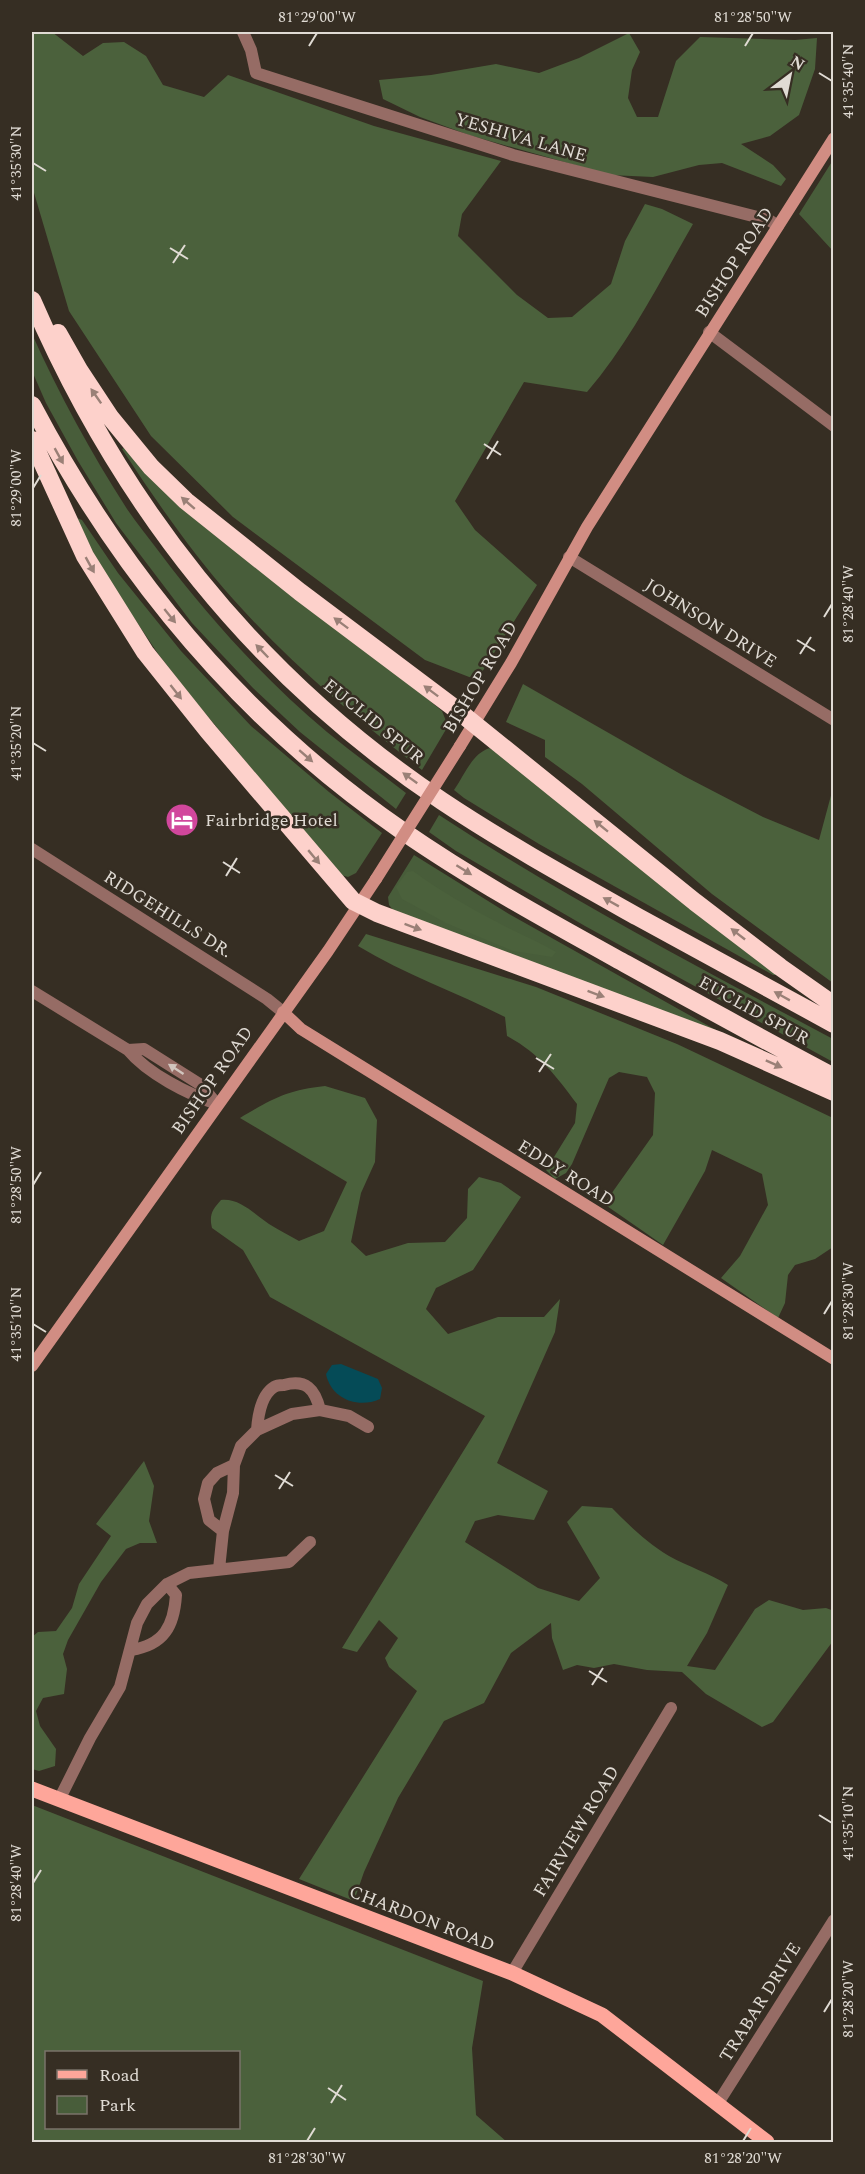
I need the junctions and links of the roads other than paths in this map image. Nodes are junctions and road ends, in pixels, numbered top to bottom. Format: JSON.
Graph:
{"nodes":[{"id":1,"x":243,"y":32,"type":"edge"},
{"id":2,"x":834,"y":138,"type":"edge"},
{"id":3,"x":778,"y":226,"type":"junction"},
{"id":4,"x":32,"y":286,"type":"edge"},
{"id":5,"x":32,"y":300,"type":"edge"},
{"id":6,"x":710,"y":332,"type":"junction"},
{"id":7,"x":32,"y":405,"type":"edge"},
{"id":8,"x":834,"y":426,"type":"edge"},
{"id":9,"x":32,"y":441,"type":"edge"},
{"id":10,"x":569,"y":557,"type":"junction"},
{"id":11,"x":834,"y":720,"type":"edge"},
{"id":12,"x":474,"y":723,"type":"junction"},
{"id":13,"x":32,"y":849,"type":"edge"},
{"id":14,"x":359,"y":905,"type":"junction"},
{"id":15,"x":32,"y":991,"type":"edge"},
{"id":16,"x":834,"y":1005,"type":"edge"},
{"id":17,"x":283,"y":1012,"type":"junction"},
{"id":18,"x":834,"y":1024,"type":"edge"},
{"id":19,"x":834,"y":1077,"type":"edge"},
{"id":20,"x":834,"y":1092,"type":"edge"},
{"id":21,"x":217,"y":1104,"type":"junction"},
{"id":22,"x":834,"y":1359,"type":"edge"},
{"id":23,"x":32,"y":1366,"type":"edge"},
{"id":24,"x":320,"y":1410,"type":"junction"},
{"id":25,"x":368,"y":1427,"type":"dead end"},
{"id":26,"x":257,"y":1430,"type":"junction"},
{"id":27,"x":234,"y":1465,"type":"junction"},
{"id":28,"x":223,"y":1531,"type":"junction"},
{"id":29,"x":310,"y":1542,"type":"dead end"},
{"id":30,"x":219,"y":1569,"type":"junction"},
{"id":31,"x":167,"y":1584,"type":"junction"},
{"id":32,"x":131,"y":1650,"type":"junction"},
{"id":33,"x":671,"y":1708,"type":"dead end"},
{"id":34,"x":32,"y":1789,"type":"edge"},
{"id":35,"x":59,"y":1800,"type":"junction"},
{"id":36,"x":834,"y":1920,"type":"edge"},
{"id":37,"x":512,"y":1973,"type":"junction"},
{"id":38,"x":718,"y":2103,"type":"junction"},
{"id":39,"x":767,"y":2142,"type":"edge"}],
"edges":[{"from":1,"to":3,"type":"street","name":"YESHIVA LANE"},
{"from":2,"to":3,"type":"main road","name":"BISHOP ROAD"},
{"from":3,"to":6,"type":"main road","name":"BISHOP ROAD"},
{"from":12,"to":4,"type":"highway","one_way":true},
{"from":18,"to":5,"type":"highway","name":"EUCLID SPUR","one_way":true},
{"from":6,"to":8,"type":"street"},
{"from":6,"to":10,"type":"main road","name":"BISHOP ROAD"},
{"from":7,"to":19,"type":"highway","name":"EUCLID SPUR","one_way":true},
{"from":9,"to":14,"type":"highway","one_way":true},
{"from":10,"to":11,"type":"street","name":"JOHNSON DRIVE"},
{"from":10,"to":12,"type":"main road","name":"BISHOP ROAD"},
{"from":12,"to":14,"type":"main road","name":"BISHOP ROAD","bridge":true},
{"from":16,"to":12,"type":"highway","one_way":true},
{"from":13,"to":17,"type":"street","name":"RIDGEHILLS DR."},
{"from":14,"to":17,"type":"main road","name":"BISHOP ROAD"},
{"from":14,"to":20,"type":"highway","one_way":true},
{"from":15,"to":21,"type":"street"},
{"from":17,"to":21,"type":"main road","name":"BISHOP ROAD"},
{"from":17,"to":22,"type":"main road","name":"EDDY ROAD"},
{"from":21,"to":23,"type":"main road","name":"BISHOP ROAD"},
{"from":24,"to":25,"type":"street"},
{"from":24,"to":26,"type":"street"},
{"from":24,"to":26,"type":"street"},
{"from":26,"to":27,"type":"street"},
{"from":27,"to":28,"type":"street"},
{"from":27,"to":28,"type":"street"},
{"from":28,"to":30,"type":"street"},
{"from":29,"to":30,"type":"street"},
{"from":30,"to":31,"type":"street"},
{"from":31,"to":32,"type":"street"},
{"from":31,"to":32,"type":"street"},
{"from":32,"to":35,"type":"street"},
{"from":33,"to":37,"type":"street","name":"FAIRVIEW ROAD"},
{"from":34,"to":35,"type":"main road","name":"CHARDON ROAD"},
{"from":35,"to":37,"type":"main road","name":"CHARDON ROAD"},
{"from":36,"to":38,"type":"street","name":"TRABAR DRIVE"},
{"from":37,"to":38,"type":"main road","name":"CHARDON ROAD"},
{"from":38,"to":39,"type":"main road","name":"CHARDON ROAD"}]}
